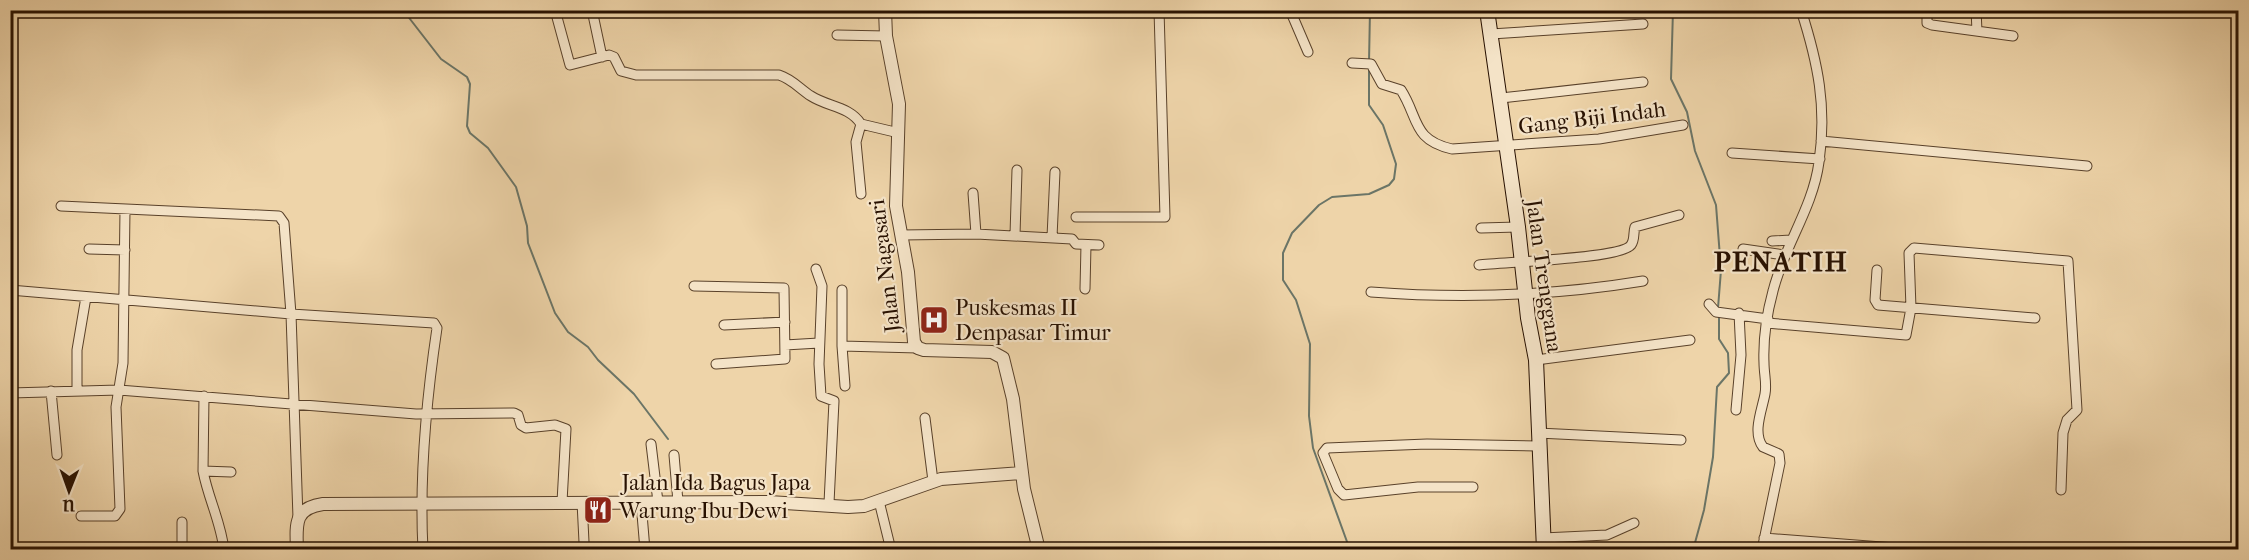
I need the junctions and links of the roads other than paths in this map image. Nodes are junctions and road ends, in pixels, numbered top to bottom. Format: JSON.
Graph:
{"nodes":[{"id":1,"x":555,"y":10,"type":"edge"},
{"id":2,"x":592,"y":10,"type":"edge"},
{"id":3,"x":885,"y":10,"type":"edge"},
{"id":4,"x":1159,"y":10,"type":"edge"},
{"id":5,"x":1290,"y":10,"type":"edge"},
{"id":6,"x":1487,"y":10,"type":"edge"},
{"id":7,"x":1801,"y":10,"type":"edge"},
{"id":8,"x":1927,"y":10,"type":"edge"},
{"id":9,"x":1976,"y":10,"type":"edge"},
{"id":10,"x":1643,"y":24,"type":"dead end"},
{"id":11,"x":1977,"y":31,"type":"junction"},
{"id":12,"x":1491,"y":34,"type":"junction"},
{"id":13,"x":837,"y":35,"type":"dead end"},
{"id":14,"x":886,"y":36,"type":"junction"},
{"id":15,"x":2013,"y":36,"type":"dead end"},
{"id":16,"x":1308,"y":52,"type":"dead end"},
{"id":17,"x":602,"y":57,"type":"junction"},
{"id":18,"x":1352,"y":63,"type":"dead end"},
{"id":19,"x":1643,"y":82,"type":"dead end"},
{"id":20,"x":1501,"y":98,"type":"junction"},
{"id":21,"x":861,"y":124,"type":"junction"},
{"id":22,"x":1683,"y":125,"type":"dead end"},
{"id":23,"x":899,"y":133,"type":"junction"},
{"id":24,"x":1821,"y":141,"type":"junction"},
{"id":25,"x":1506,"y":147,"type":"junction"},
{"id":26,"x":1732,"y":153,"type":"dead end"},
{"id":27,"x":1820,"y":159,"type":"junction"},
{"id":28,"x":2087,"y":166,"type":"dead end"},
{"id":29,"x":1017,"y":170,"type":"dead end"},
{"id":30,"x":1055,"y":172,"type":"dead end"},
{"id":31,"x":973,"y":193,"type":"dead end"},
{"id":32,"x":861,"y":194,"type":"dead end"},
{"id":33,"x":61,"y":206,"type":"dead end"},
{"id":34,"x":125,"y":210,"type":"junction"},
{"id":35,"x":1679,"y":215,"type":"dead end"},
{"id":36,"x":1076,"y":217,"type":"dead end"},
{"id":37,"x":1518,"y":227,"type":"junction"},
{"id":38,"x":1481,"y":228,"type":"dead end"},
{"id":39,"x":976,"y":234,"type":"junction"},
{"id":40,"x":1015,"y":235,"type":"junction"},
{"id":41,"x":901,"y":236,"type":"junction"},
{"id":42,"x":1052,"y":237,"type":"junction"},
{"id":43,"x":1791,"y":240,"type":"junction"},
{"id":44,"x":1772,"y":241,"type":"dead end"},
{"id":45,"x":1086,"y":245,"type":"junction"},
{"id":46,"x":1099,"y":245,"type":"dead end"},
{"id":47,"x":89,"y":249,"type":"dead end"},
{"id":48,"x":1743,"y":249,"type":"dead end"},
{"id":49,"x":125,"y":250,"type":"junction"},
{"id":50,"x":1784,"y":255,"type":"junction"},
{"id":51,"x":1521,"y":261,"type":"junction"},
{"id":52,"x":1479,"y":265,"type":"dead end"},
{"id":53,"x":816,"y":269,"type":"dead end"},
{"id":54,"x":1877,"y":270,"type":"dead end"},
{"id":55,"x":1643,"y":281,"type":"dead end"},
{"id":56,"x":694,"y":286,"type":"dead end"},
{"id":57,"x":1085,"y":289,"type":"dead end"},
{"id":58,"x":842,"y":290,"type":"dead end"},
{"id":59,"x":10,"y":291,"type":"edge"},
{"id":60,"x":1371,"y":292,"type":"dead end"},
{"id":61,"x":1525,"y":296,"type":"junction"},
{"id":62,"x":86,"y":297,"type":"junction"},
{"id":63,"x":125,"y":301,"type":"junction"},
{"id":64,"x":1911,"y":308,"type":"junction"},
{"id":65,"x":1716,"y":309,"type":"dead end"},
{"id":66,"x":1739,"y":313,"type":"junction"},
{"id":67,"x":291,"y":314,"type":"junction"},
{"id":68,"x":2035,"y":318,"type":"dead end"},
{"id":69,"x":1767,"y":321,"type":"junction"},
{"id":70,"x":784,"y":322,"type":"junction"},
{"id":71,"x":724,"y":325,"type":"dead end"},
{"id":72,"x":1690,"y":340,"type":"dead end"},
{"id":73,"x":819,"y":343,"type":"junction"},
{"id":74,"x":784,"y":345,"type":"junction"},
{"id":75,"x":842,"y":346,"type":"junction"},
{"id":76,"x":918,"y":348,"type":"junction"},
{"id":77,"x":1536,"y":360,"type":"junction"},
{"id":78,"x":716,"y":364,"type":"dead end"},
{"id":79,"x":845,"y":386,"type":"dead end"},
{"id":80,"x":77,"y":389,"type":"junction"},
{"id":81,"x":119,"y":390,"type":"junction"},
{"id":82,"x":51,"y":391,"type":"junction"},
{"id":83,"x":10,"y":393,"type":"edge"},
{"id":84,"x":204,"y":396,"type":"junction"},
{"id":85,"x":293,"y":403,"type":"junction"},
{"id":86,"x":1736,"y":410,"type":"dead end"},
{"id":87,"x":425,"y":414,"type":"junction"},
{"id":88,"x":925,"y":418,"type":"dead end"},
{"id":89,"x":1538,"y":439,"type":"junction"},
{"id":90,"x":1681,"y":440,"type":"dead end"},
{"id":91,"x":651,"y":444,"type":"dead end"},
{"id":92,"x":57,"y":455,"type":"dead end"},
{"id":93,"x":674,"y":455,"type":"dead end"},
{"id":94,"x":203,"y":471,"type":"junction"},
{"id":95,"x":231,"y":472,"type":"dead end"},
{"id":96,"x":1022,"y":473,"type":"junction"},
{"id":97,"x":933,"y":481,"type":"junction"},
{"id":98,"x":1473,"y":487,"type":"dead end"},
{"id":99,"x":2061,"y":490,"type":"dead end"},
{"id":100,"x":297,"y":491,"type":"junction"},
{"id":101,"x":879,"y":501,"type":"junction"},
{"id":102,"x":562,"y":502,"type":"junction"},
{"id":103,"x":582,"y":502,"type":"junction"},
{"id":104,"x":641,"y":502,"type":"junction"},
{"id":105,"x":658,"y":502,"type":"junction"},
{"id":106,"x":678,"y":502,"type":"junction"},
{"id":107,"x":420,"y":504,"type":"junction"},
{"id":108,"x":829,"y":504,"type":"junction"},
{"id":109,"x":312,"y":506,"type":"junction"},
{"id":110,"x":81,"y":516,"type":"dead end"},
{"id":111,"x":298,"y":518,"type":"junction"},
{"id":112,"x":182,"y":522,"type":"dead end"},
{"id":113,"x":1634,"y":523,"type":"dead end"},
{"id":114,"x":1764,"y":538,"type":"junction"},
{"id":115,"x":584,"y":542,"type":"dead end"},
{"id":116,"x":1544,"y":544,"type":"edge"},
{"id":117,"x":182,"y":549,"type":"edge"},
{"id":118,"x":224,"y":549,"type":"edge"},
{"id":119,"x":297,"y":549,"type":"edge"},
{"id":120,"x":423,"y":549,"type":"edge"},
{"id":121,"x":645,"y":549,"type":"edge"},
{"id":122,"x":891,"y":549,"type":"edge"},
{"id":123,"x":1039,"y":549,"type":"edge"},
{"id":124,"x":1762,"y":549,"type":"edge"},
{"id":125,"x":1921,"y":549,"type":"edge"}],
"edges":[{"from":1,"to":17,"type":"street"},
{"from":2,"to":17,"type":"street"},
{"from":3,"to":14,"type":"street","name":"Jalan Nagasari"},
{"from":4,"to":36,"type":"street"},
{"from":5,"to":16,"type":"street"},
{"from":6,"to":12,"type":"main road","name":"Jalan Trenggana"},
{"from":7,"to":24,"type":"street"},
{"from":8,"to":11,"type":"street"},
{"from":9,"to":11,"type":"street"},
{"from":10,"to":12,"type":"street"},
{"from":11,"to":15,"type":"street"},
{"from":12,"to":20,"type":"main road","name":"Jalan Trenggana"},
{"from":13,"to":14,"type":"street"},
{"from":14,"to":23,"type":"street","name":"Jalan Nagasari"},
{"from":17,"to":21,"type":"street"},
{"from":18,"to":25,"type":"street","name":"Gang Biji Indah"},
{"from":19,"to":20,"type":"street"},
{"from":20,"to":25,"type":"main road","name":"Jalan Trenggana"},
{"from":21,"to":23,"type":"street"},
{"from":21,"to":32,"type":"street"},
{"from":22,"to":25,"type":"street","name":"Gang Biji Indah"},
{"from":23,"to":41,"type":"street","name":"Jalan Nagasari"},
{"from":24,"to":27,"type":"street"},
{"from":24,"to":28,"type":"street"},
{"from":25,"to":37,"type":"main road","name":"Jalan Trenggana"},
{"from":26,"to":27,"type":"street"},
{"from":27,"to":43,"type":"street"},
{"from":29,"to":40,"type":"street"},
{"from":30,"to":42,"type":"street"},
{"from":31,"to":39,"type":"street"},
{"from":33,"to":34,"type":"street"},
{"from":34,"to":49,"type":"street"},
{"from":34,"to":67,"type":"street"},
{"from":35,"to":51,"type":"street"},
{"from":37,"to":38,"type":"street"},
{"from":37,"to":51,"type":"main road","name":"Jalan Trenggana"},
{"from":39,"to":40,"type":"street"},
{"from":39,"to":41,"type":"street"},
{"from":40,"to":42,"type":"street"},
{"from":41,"to":76,"type":"street","name":"Jalan Nagasari"},
{"from":42,"to":45,"type":"street"},
{"from":43,"to":44,"type":"street"},
{"from":43,"to":50,"type":"street"},
{"from":45,"to":46,"type":"street"},
{"from":45,"to":57,"type":"street"},
{"from":47,"to":49,"type":"street"},
{"from":48,"to":50,"type":"street"},
{"from":49,"to":63,"type":"street"},
{"from":50,"to":69,"type":"street"},
{"from":51,"to":52,"type":"street"},
{"from":51,"to":61,"type":"main road","name":"Jalan Trenggana"},
{"from":53,"to":73,"type":"street"},
{"from":54,"to":64,"type":"street"},
{"from":55,"to":61,"type":"street"},
{"from":56,"to":70,"type":"street"},
{"from":58,"to":75,"type":"street"},
{"from":59,"to":62,"type":"street"},
{"from":60,"to":61,"type":"street"},
{"from":61,"to":77,"type":"main road","name":"Jalan Trenggana"},
{"from":62,"to":63,"type":"street"},
{"from":62,"to":80,"type":"street"},
{"from":63,"to":67,"type":"street"},
{"from":63,"to":81,"type":"street"},
{"from":64,"to":68,"type":"street"},
{"from":64,"to":69,"type":"street"},
{"from":64,"to":99,"type":"street"},
{"from":65,"to":66,"type":"street"},
{"from":66,"to":69,"type":"street"},
{"from":66,"to":86,"type":"street"},
{"from":67,"to":85,"type":"street"},
{"from":67,"to":87,"type":"street"},
{"from":69,"to":114,"type":"street"},
{"from":70,"to":71,"type":"street"},
{"from":70,"to":74,"type":"street"},
{"from":72,"to":77,"type":"street"},
{"from":73,"to":74,"type":"street"},
{"from":73,"to":108,"type":"street"},
{"from":74,"to":78,"type":"street"},
{"from":75,"to":76,"type":"street"},
{"from":75,"to":79,"type":"street"},
{"from":76,"to":96,"type":"street","name":"Jalan Nagasari"},
{"from":77,"to":89,"type":"main road","name":"Jalan Trenggana"},
{"from":80,"to":81,"type":"street"},
{"from":80,"to":82,"type":"street"},
{"from":81,"to":84,"type":"street"},
{"from":81,"to":110,"type":"street"},
{"from":82,"to":83,"type":"street"},
{"from":82,"to":92,"type":"street"},
{"from":84,"to":85,"type":"street"},
{"from":84,"to":94,"type":"street"},
{"from":85,"to":87,"type":"street"},
{"from":85,"to":100,"type":"street"},
{"from":87,"to":102,"type":"street"},
{"from":87,"to":107,"type":"street"},
{"from":88,"to":97,"type":"street"},
{"from":89,"to":90,"type":"street"},
{"from":89,"to":98,"type":"street"},
{"from":89,"to":116,"type":"main road","name":"Jalan Trenggana"},
{"from":91,"to":105,"type":"street"},
{"from":93,"to":106,"type":"street"},
{"from":94,"to":95,"type":"street"},
{"from":94,"to":118,"type":"street"},
{"from":96,"to":97,"type":"street","name":"Jalan Ida Bagus Japa"},
{"from":96,"to":123,"type":"street"},
{"from":97,"to":101,"type":"street","name":"Jalan Ida Bagus Japa"},
{"from":100,"to":109,"type":"street"},
{"from":100,"to":111,"type":"street"},
{"from":101,"to":108,"type":"street","name":"Jalan Ida Bagus Japa"},
{"from":101,"to":122,"type":"street"},
{"from":102,"to":103,"type":"street","name":"Jalan Ida Bagus Japa"},
{"from":102,"to":107,"type":"street","name":"Jalan Ida Bagus Japa"},
{"from":103,"to":104,"type":"street","name":"Jalan Ida Bagus Japa"},
{"from":103,"to":115,"type":"street"},
{"from":104,"to":105,"type":"street","name":"Jalan Ida Bagus Japa"},
{"from":104,"to":121,"type":"street"},
{"from":105,"to":106,"type":"street","name":"Jalan Ida Bagus Japa"},
{"from":106,"to":108,"type":"street","name":"Jalan Ida Bagus Japa"},
{"from":107,"to":109,"type":"street","name":"Jalan Ida Bagus Japa"},
{"from":107,"to":120,"type":"street"},
{"from":109,"to":111,"type":"street"},
{"from":111,"to":119,"type":"street"},
{"from":112,"to":117,"type":"street"},
{"from":113,"to":116,"type":"street"},
{"from":114,"to":124,"type":"street"},
{"from":114,"to":125,"type":"street"}]}
